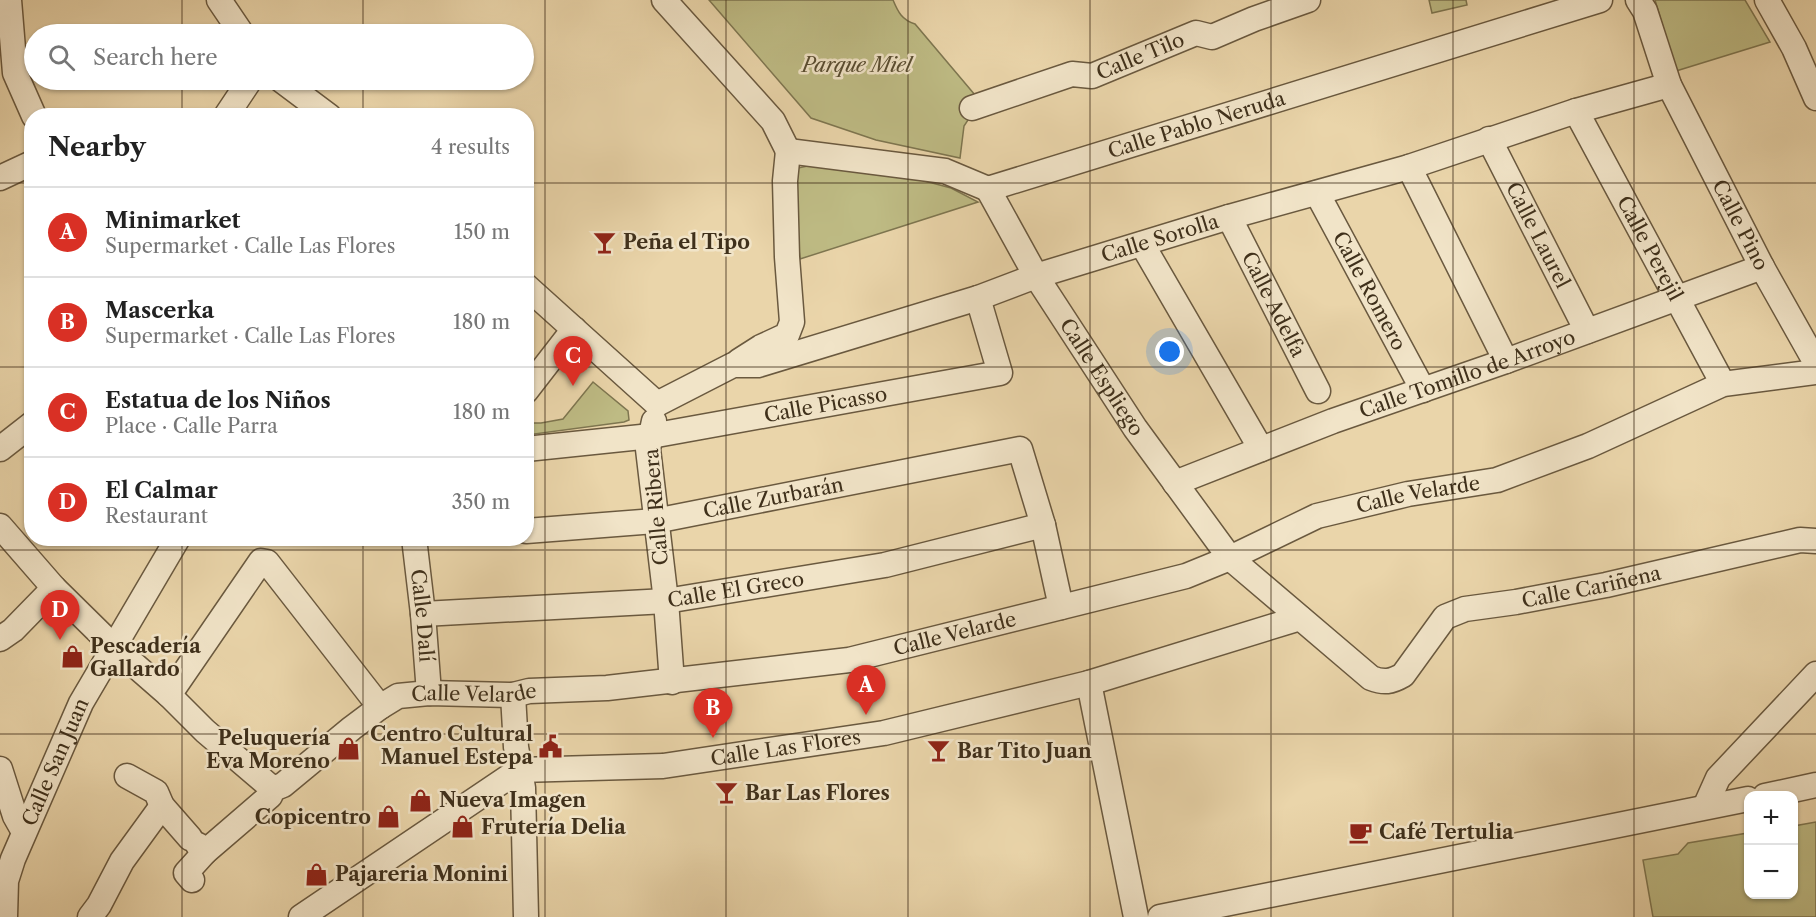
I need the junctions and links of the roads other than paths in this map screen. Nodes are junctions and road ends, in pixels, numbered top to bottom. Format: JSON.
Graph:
{"nodes":[{"id":1,"x":9,"y":0,"type":"edge"},
{"id":2,"x":219,"y":0,"type":"edge"},
{"id":3,"x":664,"y":0,"type":"edge"},
{"id":4,"x":1308,"y":0,"type":"edge"},
{"id":5,"x":1600,"y":0,"type":"edge"},
{"id":6,"x":1638,"y":0,"type":"edge"},
{"id":7,"x":1767,"y":0,"type":"edge"},
{"id":8,"x":235,"y":24,"type":"edge"},
{"id":9,"x":1669,"y":85,"type":"junction"},
{"id":10,"x":243,"y":90,"type":"edge"},
{"id":11,"x":294,"y":90,"type":"edge"},
{"id":12,"x":1816,"y":98,"type":"edge"},
{"id":13,"x":30,"y":108,"type":"edge"},
{"id":14,"x":231,"y":108,"type":"edge"},
{"id":15,"x":318,"y":108,"type":"edge"},
{"id":16,"x":972,"y":108,"type":"dead end"},
{"id":17,"x":1576,"y":111,"type":"junction"},
{"id":18,"x":1489,"y":139,"type":"junction"},
{"id":19,"x":788,"y":151,"type":"junction"},
{"id":20,"x":24,"y":167,"type":"edge"},
{"id":21,"x":1409,"y":167,"type":"junction"},
{"id":22,"x":0,"y":178,"type":"edge"},
{"id":23,"x":988,"y":189,"type":"junction"},
{"id":24,"x":1317,"y":193,"type":"junction"},
{"id":25,"x":1229,"y":217,"type":"junction"},
{"id":26,"x":1142,"y":244,"type":"junction"},
{"id":27,"x":1762,"y":267,"type":"junction"},
{"id":28,"x":1036,"y":276,"type":"junction"},
{"id":29,"x":534,"y":293,"type":"edge"},
{"id":30,"x":978,"y":298,"type":"junction"},
{"id":31,"x":1677,"y":299,"type":"junction"},
{"id":32,"x":574,"y":329,"type":"junction"},
{"id":33,"x":1587,"y":332,"type":"junction"},
{"id":34,"x":1506,"y":361,"type":"junction"},
{"id":35,"x":1816,"y":363,"type":"edge"},
{"id":36,"x":733,"y":365,"type":"junction"},
{"id":37,"x":1816,"y":372,"type":"edge"},
{"id":38,"x":534,"y":381,"type":"edge"},
{"id":39,"x":1724,"y":384,"type":"junction"},
{"id":40,"x":1423,"y":390,"type":"junction"},
{"id":41,"x":1318,"y":391,"type":"dead end"},
{"id":42,"x":657,"y":404,"type":"junction"},
{"id":43,"x":24,"y":430,"type":"edge"},
{"id":44,"x":651,"y":436,"type":"junction"},
{"id":45,"x":534,"y":448,"type":"edge"},
{"id":46,"x":0,"y":449,"type":"edge"},
{"id":47,"x":1261,"y":449,"type":"junction"},
{"id":48,"x":1175,"y":483,"type":"junction"},
{"id":49,"x":656,"y":521,"type":"junction"},
{"id":50,"x":1043,"y":525,"type":"junction"},
{"id":51,"x":0,"y":526,"type":"edge"},
{"id":52,"x":534,"y":530,"type":"edge"},
{"id":53,"x":1816,"y":541,"type":"edge"},
{"id":54,"x":173,"y":546,"type":"edge"},
{"id":55,"x":420,"y":546,"type":"edge"},
{"id":56,"x":1230,"y":558,"type":"junction"},
{"id":57,"x":54,"y":588,"type":"junction"},
{"id":58,"x":666,"y":601,"type":"junction"},
{"id":59,"x":1061,"y":607,"type":"junction"},
{"id":60,"x":423,"y":614,"type":"junction"},
{"id":61,"x":1300,"y":618,"type":"junction"},
{"id":62,"x":0,"y":639,"type":"edge"},
{"id":63,"x":114,"y":647,"type":"junction"},
{"id":64,"x":1816,"y":674,"type":"edge"},
{"id":65,"x":1395,"y":680,"type":"joint"},
{"id":66,"x":672,"y":682,"type":"junction"},
{"id":67,"x":1089,"y":683,"type":"junction"},
{"id":68,"x":429,"y":693,"type":"junction"},
{"id":69,"x":169,"y":695,"type":"junction"},
{"id":70,"x":513,"y":695,"type":"junction"},
{"id":71,"x":380,"y":706,"type":"junction"},
{"id":72,"x":0,"y":770,"type":"edge"},
{"id":73,"x":519,"y":770,"type":"junction"},
{"id":74,"x":126,"y":776,"type":"dead end"},
{"id":75,"x":1816,"y":785,"type":"edge"},
{"id":76,"x":273,"y":789,"type":"junction"},
{"id":77,"x":1785,"y":791,"type":"edge"},
{"id":78,"x":1744,"y":800,"type":"edge"},
{"id":79,"x":162,"y":806,"type":"junction"},
{"id":80,"x":1705,"y":807,"type":"junction"},
{"id":81,"x":24,"y":832,"type":"junction"},
{"id":82,"x":198,"y":845,"type":"junction"},
{"id":83,"x":7,"y":859,"type":"edge"},
{"id":84,"x":192,"y":880,"type":"dead end"},
{"id":85,"x":5,"y":917,"type":"edge"},
{"id":86,"x":90,"y":917,"type":"edge"},
{"id":87,"x":301,"y":917,"type":"edge"},
{"id":88,"x":526,"y":917,"type":"edge"},
{"id":89,"x":1136,"y":917,"type":"edge"},
{"id":90,"x":1160,"y":917,"type":"edge"}],
"edges":[{"from":1,"to":13,"type":"street"},
{"from":2,"to":8,"type":"street"},
{"from":3,"to":19,"type":"street"},
{"from":4,"to":16,"type":"street","name":"Calle Tilo"},
{"from":5,"to":23,"type":"street","name":"Calle Pablo Neruda"},
{"from":6,"to":9,"type":"street"},
{"from":7,"to":12,"type":"street"},
{"from":9,"to":17,"type":"street","name":"Calle Sorolla"},
{"from":9,"to":27,"type":"street","name":"Calle Pino"},
{"from":10,"to":14,"type":"street"},
{"from":11,"to":15,"type":"street"},
{"from":17,"to":18,"type":"street","name":"Calle Sorolla"},
{"from":17,"to":31,"type":"street","name":"Calle Perejil"},
{"from":18,"to":21,"type":"street","name":"Calle Sorolla"},
{"from":18,"to":33,"type":"street","name":"Calle Laurel"},
{"from":19,"to":23,"type":"street"},
{"from":19,"to":36,"type":"street"},
{"from":20,"to":22,"type":"street"},
{"from":21,"to":24,"type":"street","name":"Calle Sorolla"},
{"from":21,"to":34,"type":"street"},
{"from":23,"to":28,"type":"street","name":"Calle Espliego"},
{"from":24,"to":25,"type":"street","name":"Calle Sorolla"},
{"from":24,"to":40,"type":"street","name":"Calle Romero"},
{"from":25,"to":26,"type":"street","name":"Calle Sorolla"},
{"from":25,"to":41,"type":"street","name":"Calle Adelfa"},
{"from":26,"to":28,"type":"street","name":"Calle Sorolla"},
{"from":26,"to":47,"type":"street"},
{"from":27,"to":31,"type":"street","name":"Calle Tomillo de Arroyo"},
{"from":27,"to":35,"type":"street","name":"Calle Pino"},
{"from":28,"to":30,"type":"street","name":"Calle Sorolla"},
{"from":28,"to":48,"type":"street","name":"Calle Espliego"},
{"from":29,"to":32,"type":"street"},
{"from":30,"to":36,"type":"street","name":"Calle Sorolla"},
{"from":30,"to":44,"type":"street","name":"Calle Picasso"},
{"from":31,"to":33,"type":"street","name":"Calle Tomillo de Arroyo"},
{"from":31,"to":39,"type":"street","name":"Calle Perejil"},
{"from":32,"to":38,"type":"street"},
{"from":32,"to":42,"type":"street"},
{"from":33,"to":34,"type":"street","name":"Calle Tomillo de Arroyo"},
{"from":34,"to":40,"type":"street","name":"Calle Tomillo de Arroyo"},
{"from":36,"to":42,"type":"street","name":"Calle Sorolla"},
{"from":37,"to":39,"type":"street","name":"Calle Velarde"},
{"from":39,"to":56,"type":"street","name":"Calle Velarde"},
{"from":40,"to":47,"type":"street","name":"Calle Tomillo de Arroyo"},
{"from":42,"to":44,"type":"street","name":"Calle Ribera"},
{"from":43,"to":46,"type":"street"},
{"from":44,"to":45,"type":"street","name":"Calle Picasso"},
{"from":44,"to":49,"type":"street","name":"Calle Ribera"},
{"from":47,"to":48,"type":"street","name":"Calle Tomillo de Arroyo"},
{"from":48,"to":56,"type":"street","name":"Calle Espliego"},
{"from":49,"to":50,"type":"street","name":"Calle Zurbarán"},
{"from":49,"to":52,"type":"street","name":"Calle Zurbarán"},
{"from":49,"to":58,"type":"street","name":"Calle Ribera"},
{"from":50,"to":58,"type":"street","name":"Calle El Greco"},
{"from":50,"to":59,"type":"street"},
{"from":51,"to":57,"type":"street"},
{"from":53,"to":65,"type":"street","name":"Calle Cariñena"},
{"from":54,"to":63,"type":"street","name":"Calle San Juan"},
{"from":55,"to":60,"type":"street","name":"Calle Dalí"},
{"from":56,"to":59,"type":"street","name":"Calle Velarde"},
{"from":56,"to":61,"type":"street","name":"Calle Espliego"},
{"from":57,"to":62,"type":"street"},
{"from":57,"to":63,"type":"street"},
{"from":58,"to":60,"type":"street","name":"Calle El Greco"},
{"from":58,"to":66,"type":"street","name":"Calle Ribera"},
{"from":59,"to":66,"type":"street","name":"Calle Velarde"},
{"from":60,"to":68,"type":"street","name":"Calle Dalí"},
{"from":61,"to":65,"type":"street","name":"Calle Espliego"},
{"from":61,"to":67,"type":"street","name":"Calle Las Flores"},
{"from":63,"to":69,"type":"street"},
{"from":63,"to":81,"type":"street","name":"Calle San Juan"},
{"from":64,"to":80,"type":"street"},
{"from":66,"to":70,"type":"street","name":"Calle Velarde"},
{"from":67,"to":73,"type":"street","name":"Calle Las Flores"},
{"from":67,"to":89,"type":"street"},
{"from":68,"to":70,"type":"street","name":"Calle Velarde"},
{"from":68,"to":71,"type":"street","name":"Calle Velarde"},
{"from":69,"to":71,"type":"street"},
{"from":69,"to":76,"type":"street"},
{"from":70,"to":73,"type":"street"},
{"from":71,"to":76,"type":"street","name":"Calle Velarde"},
{"from":72,"to":81,"type":"street"},
{"from":73,"to":87,"type":"street"},
{"from":73,"to":88,"type":"street"},
{"from":74,"to":79,"type":"street"},
{"from":75,"to":77,"type":"street"},
{"from":76,"to":82,"type":"street","name":"Calle Velarde"},
{"from":78,"to":80,"type":"street"},
{"from":79,"to":82,"type":"street"},
{"from":79,"to":86,"type":"street"},
{"from":80,"to":90,"type":"street"},
{"from":81,"to":83,"type":"street","name":"Calle San Juan"},
{"from":82,"to":84,"type":"street","name":"Calle Velarde"},
{"from":83,"to":85,"type":"street","name":"Calle San Juan"}]}
